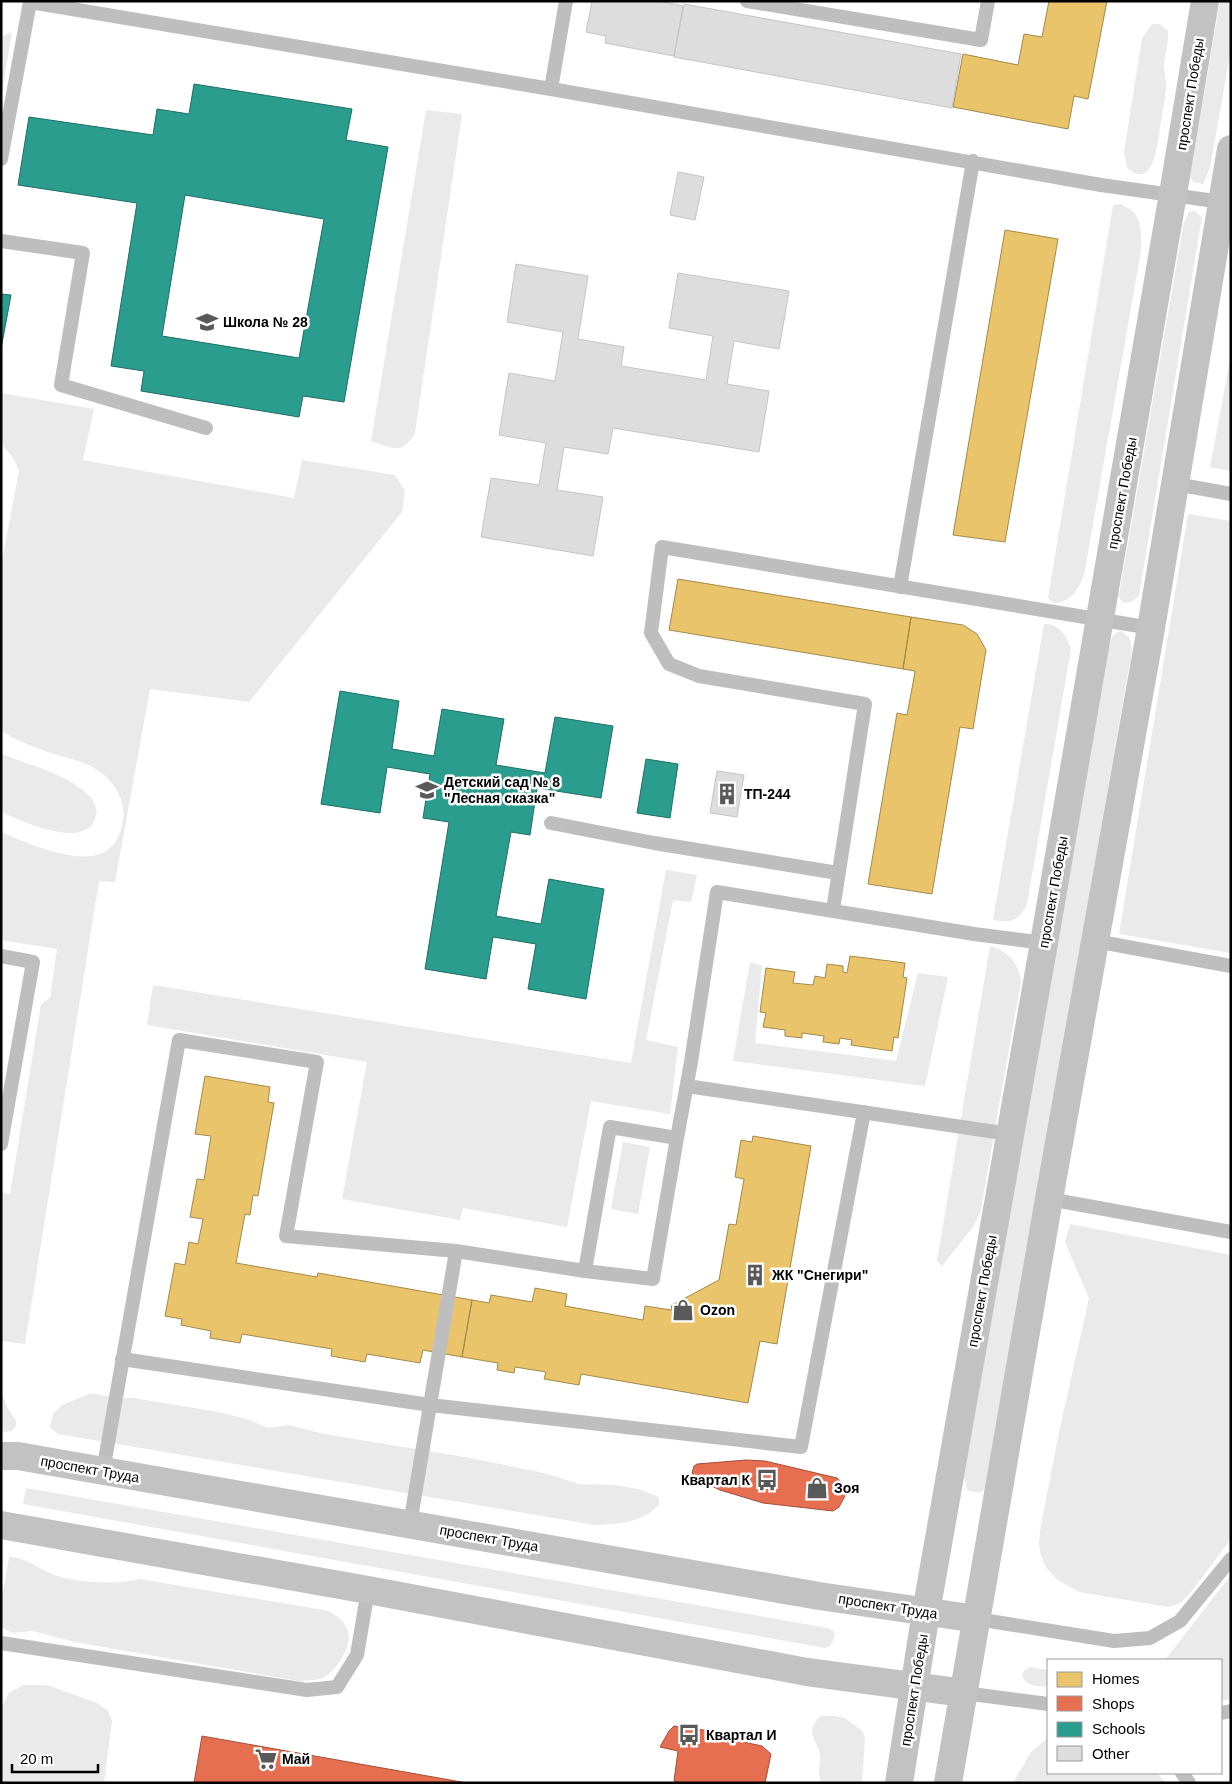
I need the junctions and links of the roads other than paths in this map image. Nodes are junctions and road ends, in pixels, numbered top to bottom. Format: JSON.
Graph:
{"nodes":[{"id":1,"x":566,"y":1,"type":"edge"},
{"id":2,"x":747,"y":1,"type":"edge"},
{"id":3,"x":988,"y":1,"type":"edge"},
{"id":4,"x":1205,"y":1,"type":"edge"},
{"id":5,"x":551,"y":89,"type":"junction"},
{"id":6,"x":1231,"y":149,"type":"edge"},
{"id":7,"x":1,"y":159,"type":"edge"},
{"id":8,"x":973,"y":161,"type":"junction"},
{"id":9,"x":1173,"y":194,"type":"junction"},
{"id":10,"x":1222,"y":202,"type":"junction"},
{"id":11,"x":1,"y":241,"type":"edge"},
{"id":12,"x":206,"y":428,"type":"dead end"},
{"id":13,"x":1176,"y":484,"type":"junction"},
{"id":14,"x":1231,"y":494,"type":"edge"},
{"id":15,"x":900,"y":587,"type":"junction"},
{"id":16,"x":1100,"y":620,"type":"junction"},
{"id":17,"x":1151,"y":628,"type":"junction"},
{"id":18,"x":551,"y":823,"type":"dead end"},
{"id":19,"x":838,"y":873,"type":"junction"},
{"id":20,"x":833,"y":910,"type":"junction"},
{"id":21,"x":1096,"y":941,"type":"junction"},
{"id":22,"x":1044,"y":942,"type":"junction"},
{"id":23,"x":1,"y":956,"type":"edge"},
{"id":24,"x":1231,"y":966,"type":"edge"},
{"id":25,"x":687,"y":1086,"type":"junction"},
{"id":26,"x":864,"y":1112,"type":"junction"},
{"id":27,"x":1009,"y":1134,"type":"junction"},
{"id":28,"x":676,"y":1138,"type":"junction"},
{"id":29,"x":1,"y":1144,"type":"edge"},
{"id":30,"x":1049,"y":1199,"type":"junction"},
{"id":31,"x":1231,"y":1232,"type":"edge"},
{"id":32,"x":456,"y":1251,"type":"junction"},
{"id":33,"x":585,"y":1271,"type":"junction"},
{"id":34,"x":122,"y":1359,"type":"junction"},
{"id":35,"x":430,"y":1405,"type":"junction"},
{"id":36,"x":1,"y":1456,"type":"edge"},
{"id":37,"x":103,"y":1471,"type":"junction"},
{"id":38,"x":410,"y":1524,"type":"junction"},
{"id":39,"x":1,"y":1525,"type":"edge"},
{"id":40,"x":1231,"y":1559,"type":"edge"},
{"id":41,"x":368,"y":1590,"type":"junction"},
{"id":42,"x":926,"y":1612,"type":"junction"},
{"id":43,"x":977,"y":1619,"type":"junction"},
{"id":44,"x":1,"y":1644,"type":"edge"},
{"id":45,"x":914,"y":1686,"type":"junction"},
{"id":46,"x":964,"y":1693,"type":"junction"},
{"id":47,"x":1047,"y":1704,"type":"edge"},
{"id":48,"x":899,"y":1783,"type":"edge"},
{"id":49,"x":948,"y":1783,"type":"edge"}],
"edges":[{"from":1,"to":5,"type":"lane"},
{"from":2,"to":3,"type":"lane"},
{"from":4,"to":9,"type":"main road","name":"проспект Победы"},
{"from":5,"to":7,"type":"lane"},
{"from":5,"to":8,"type":"lane"},
{"from":6,"to":10,"type":"main road"},
{"from":8,"to":9,"type":"lane"},
{"from":8,"to":15,"type":"lane"},
{"from":9,"to":10,"type":"lane"},
{"from":9,"to":16,"type":"main road","name":"проспект Победы"},
{"from":10,"to":13,"type":"main road"},
{"from":11,"to":12,"type":"lane"},
{"from":13,"to":14,"type":"lane"},
{"from":13,"to":17,"type":"main road"},
{"from":15,"to":16,"type":"lane"},
{"from":15,"to":19,"type":"lane"},
{"from":16,"to":17,"type":"lane"},
{"from":16,"to":22,"type":"main road","name":"проспект Победы"},
{"from":17,"to":21,"type":"main road"},
{"from":18,"to":19,"type":"lane"},
{"from":19,"to":20,"type":"lane"},
{"from":20,"to":22,"type":"lane"},
{"from":20,"to":25,"type":"lane"},
{"from":21,"to":24,"type":"lane"},
{"from":21,"to":30,"type":"main road"},
{"from":22,"to":27,"type":"main road","name":"проспект Победы"},
{"from":23,"to":29,"type":"lane"},
{"from":25,"to":26,"type":"lane"},
{"from":25,"to":28,"type":"lane"},
{"from":26,"to":27,"type":"lane"},
{"from":26,"to":35,"type":"lane"},
{"from":27,"to":42,"type":"main road","name":"проспект Победы"},
{"from":28,"to":33,"type":"lane"},
{"from":28,"to":33,"type":"lane"},
{"from":30,"to":31,"type":"lane"},
{"from":30,"to":43,"type":"main road"},
{"from":32,"to":33,"type":"lane"},
{"from":32,"to":34,"type":"lane"},
{"from":32,"to":35,"type":"lane"},
{"from":34,"to":35,"type":"lane"},
{"from":34,"to":37,"type":"lane"},
{"from":35,"to":38,"type":"lane"},
{"from":36,"to":37,"type":"main road","name":"проспект Труда"},
{"from":37,"to":38,"type":"main road","name":"проспект Труда"},
{"from":38,"to":42,"type":"main road","name":"проспект Труда"},
{"from":39,"to":41,"type":"main road"},
{"from":40,"to":43,"type":"lane"},
{"from":41,"to":44,"type":"lane"},
{"from":41,"to":45,"type":"main road"},
{"from":42,"to":43,"type":"main road","name":"проспект Труда"},
{"from":42,"to":45,"type":"main road","name":"проспект Победы"},
{"from":43,"to":46,"type":"main road"},
{"from":45,"to":46,"type":"main road"},
{"from":45,"to":48,"type":"main road","name":"проспект Победы"},
{"from":46,"to":47,"type":"lane"},
{"from":46,"to":49,"type":"main road"}]}
